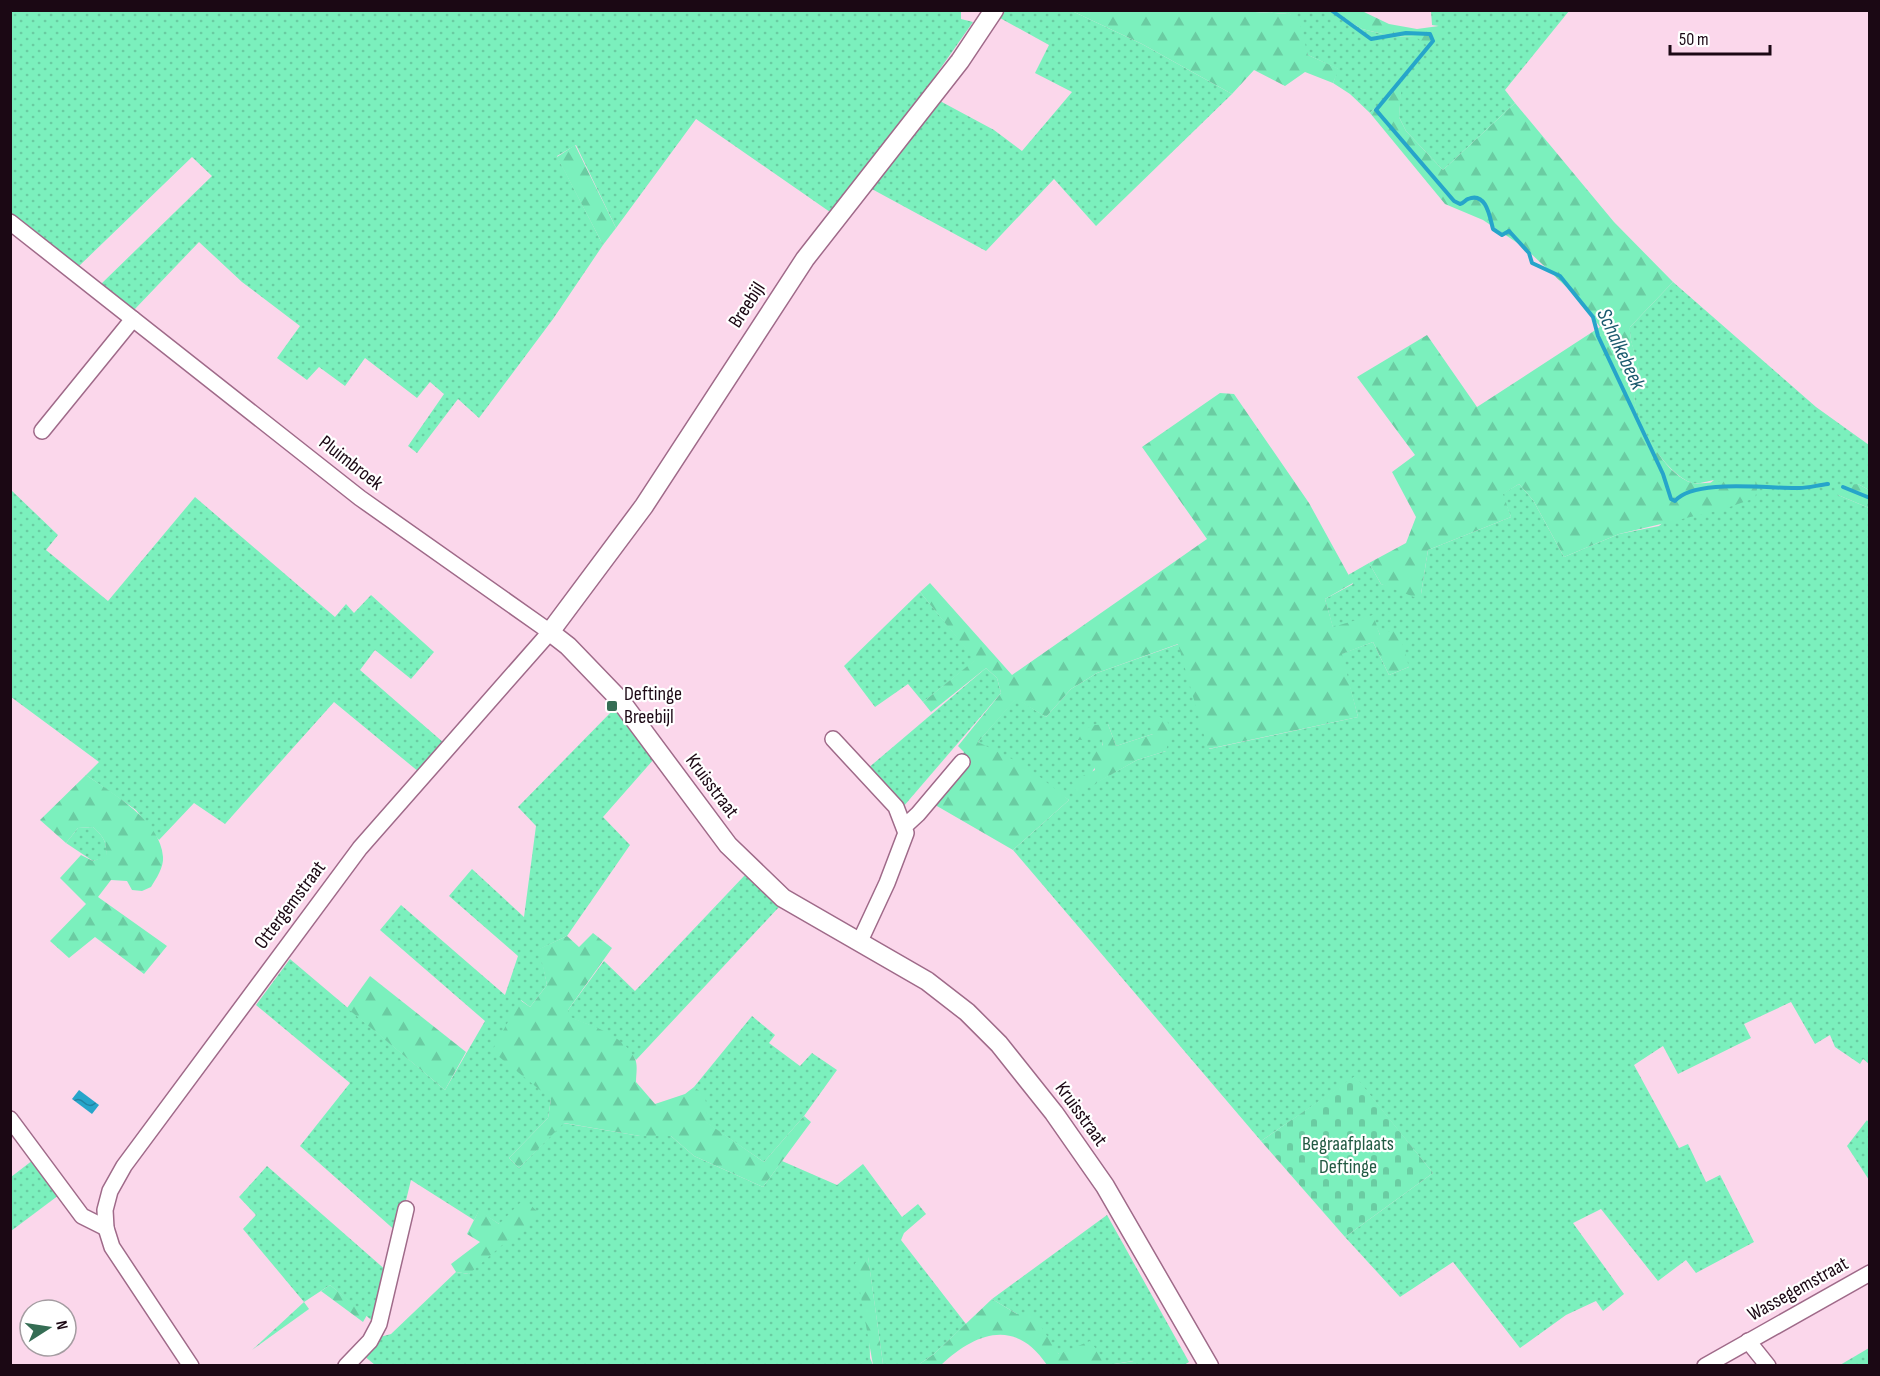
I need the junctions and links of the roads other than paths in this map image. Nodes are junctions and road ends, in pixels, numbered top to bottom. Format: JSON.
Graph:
{"nodes":[{"id":1,"x":994,"y":10,"type":"edge"},
{"id":2,"x":10,"y":222,"type":"edge"},
{"id":3,"x":134,"y":319,"type":"junction"},
{"id":4,"x":42,"y":431,"type":"dead end"},
{"id":5,"x":550,"y":632,"type":"junction"},
{"id":6,"x":833,"y":739,"type":"dead end"},
{"id":7,"x":962,"y":762,"type":"dead end"},
{"id":8,"x":904,"y":826,"type":"junction"},
{"id":9,"x":860,"y":941,"type":"junction"},
{"id":10,"x":10,"y":1119,"type":"edge"},
{"id":11,"x":406,"y":1209,"type":"dead end"},
{"id":12,"x":106,"y":1228,"type":"junction"},
{"id":13,"x":1869,"y":1274,"type":"edge"},
{"id":14,"x":1748,"y":1341,"type":"junction"},
{"id":15,"x":191,"y":1365,"type":"edge"},
{"id":16,"x":346,"y":1365,"type":"edge"},
{"id":17,"x":1209,"y":1365,"type":"edge"},
{"id":18,"x":1705,"y":1365,"type":"edge"},
{"id":19,"x":1768,"y":1365,"type":"edge"}],
"edges":[{"from":1,"to":5,"type":"street","name":"Breebijl"},
{"from":2,"to":3,"type":"street","name":"Pluimbroek"},
{"from":3,"to":4,"type":"street"},
{"from":3,"to":5,"type":"street","name":"Pluimbroek"},
{"from":5,"to":9,"type":"street","name":"Kruisstraat"},
{"from":5,"to":12,"type":"street","name":"Ottergemstraat"},
{"from":6,"to":8,"type":"street"},
{"from":7,"to":8,"type":"street"},
{"from":8,"to":9,"type":"street"},
{"from":9,"to":17,"type":"street","name":"Kruisstraat"},
{"from":10,"to":12,"type":"street"},
{"from":11,"to":16,"type":"street"},
{"from":12,"to":15,"type":"street","name":"Ottergemstraat"},
{"from":13,"to":14,"type":"street","name":"Wassegemstraat"},
{"from":14,"to":18,"type":"street","name":"Wassegemstraat"},
{"from":14,"to":19,"type":"street","name":"Wassegemstraat"}]}
